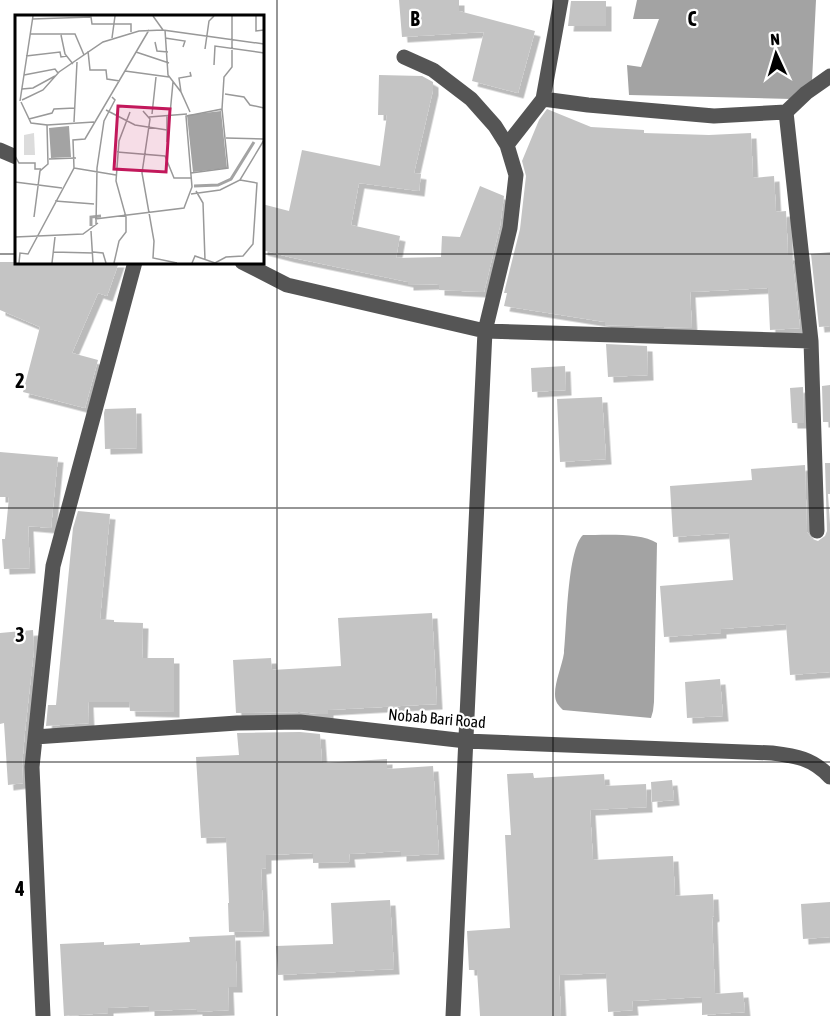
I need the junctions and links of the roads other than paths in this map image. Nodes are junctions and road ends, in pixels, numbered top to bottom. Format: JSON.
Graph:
{"nodes":[{"id":1,"x":561,"y":0,"type":"edge"},
{"id":2,"x":404,"y":57,"type":"dead end"},
{"id":3,"x":830,"y":76,"type":"edge"},
{"id":4,"x":543,"y":99,"type":"junction"},
{"id":5,"x":786,"y":112,"type":"junction"},
{"id":6,"x":507,"y":145,"type":"junction"},
{"id":7,"x":0,"y":150,"type":"edge"},
{"id":8,"x":15,"y":157,"type":"edge"},
{"id":9,"x":134,"y":264,"type":"edge"},
{"id":10,"x":246,"y":264,"type":"edge"},
{"id":11,"x":485,"y":331,"type":"junction"},
{"id":12,"x":811,"y":340,"type":"junction"},
{"id":13,"x":817,"y":531,"type":"dead end"},
{"id":14,"x":35,"y":737,"type":"junction"},
{"id":15,"x":466,"y":741,"type":"junction"},
{"id":16,"x":830,"y":777,"type":"edge"},
{"id":17,"x":43,"y":1016,"type":"edge"},
{"id":18,"x":453,"y":1016,"type":"edge"}],
"edges":[{"from":1,"to":4,"type":"street"},
{"from":2,"to":6,"type":"street"},
{"from":3,"to":5,"type":"street"},
{"from":4,"to":5,"type":"street"},
{"from":4,"to":6,"type":"street"},
{"from":5,"to":12,"type":"street"},
{"from":6,"to":11,"type":"street"},
{"from":7,"to":8,"type":"street"},
{"from":9,"to":14,"type":"street"},
{"from":10,"to":11,"type":"street"},
{"from":11,"to":12,"type":"street"},
{"from":11,"to":15,"type":"street"},
{"from":12,"to":13,"type":"street"},
{"from":14,"to":15,"type":"street","name":"Nobab Bari Road"},
{"from":14,"to":17,"type":"street"},
{"from":15,"to":16,"type":"street","name":"Nobab Bari Road"},
{"from":15,"to":18,"type":"street"}]}
